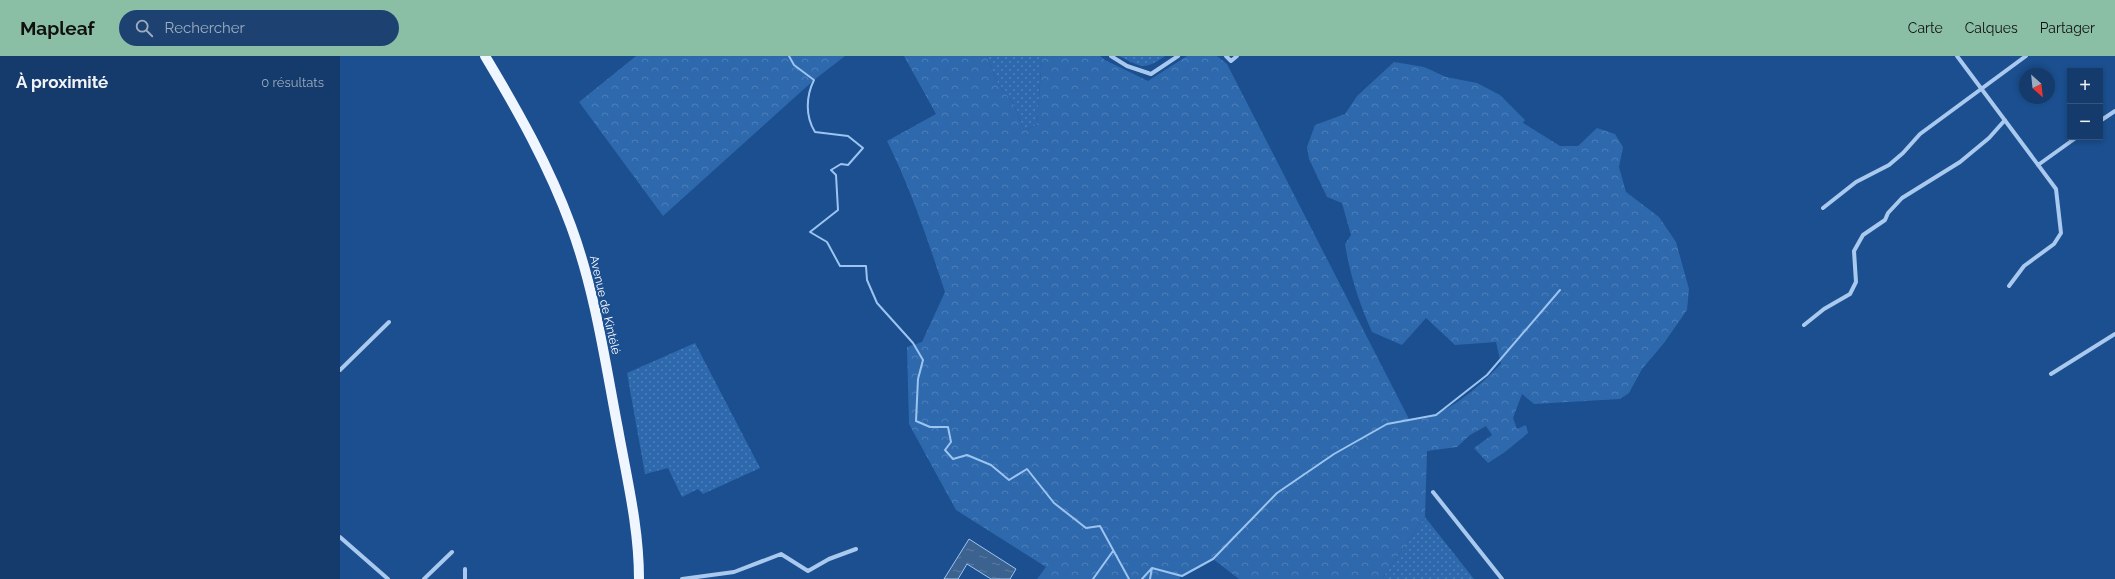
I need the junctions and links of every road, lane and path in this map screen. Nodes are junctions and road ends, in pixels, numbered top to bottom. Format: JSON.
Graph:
{"nodes":[{"id":1,"x":485,"y":56,"type":"edge"},
{"id":2,"x":1111,"y":56,"type":"edge"},
{"id":3,"x":1178,"y":56,"type":"edge"},
{"id":4,"x":1226,"y":56,"type":"edge"},
{"id":5,"x":1237,"y":56,"type":"edge"},
{"id":6,"x":1957,"y":56,"type":"edge"},
{"id":7,"x":2026,"y":56,"type":"edge"},
{"id":8,"x":1981,"y":88,"type":"junction"},
{"id":9,"x":2115,"y":111,"type":"edge"},
{"id":10,"x":2103,"y":119,"type":"edge"},
{"id":11,"x":2005,"y":120,"type":"junction"},
{"id":12,"x":2073,"y":140,"type":"edge"},
{"id":13,"x":2038,"y":166,"type":"junction"},
{"id":14,"x":1823,"y":208,"type":"dead end"},
{"id":15,"x":2009,"y":286,"type":"dead end"},
{"id":16,"x":389,"y":322,"type":"dead end"},
{"id":17,"x":1804,"y":325,"type":"dead end"},
{"id":18,"x":2115,"y":334,"type":"edge"},
{"id":19,"x":340,"y":370,"type":"edge"},
{"id":20,"x":2051,"y":374,"type":"dead end"},
{"id":21,"x":1433,"y":492,"type":"dead end"},
{"id":22,"x":340,"y":537,"type":"edge"},
{"id":23,"x":856,"y":549,"type":"dead end"},
{"id":24,"x":452,"y":552,"type":"dead end"},
{"id":25,"x":466,"y":569,"type":"dead end"},
{"id":26,"x":388,"y":579,"type":"edge"},
{"id":27,"x":424,"y":579,"type":"edge"},
{"id":28,"x":465,"y":579,"type":"edge"},
{"id":29,"x":639,"y":579,"type":"edge"},
{"id":30,"x":682,"y":579,"type":"edge"},
{"id":31,"x":1502,"y":579,"type":"edge"}],
"edges":[{"from":1,"to":29,"type":"main road","name":"Avenue de Kintélé"},
{"from":2,"to":3,"type":"street"},
{"from":4,"to":5,"type":"street"},
{"from":6,"to":8,"type":"street"},
{"from":7,"to":8,"type":"street"},
{"from":8,"to":11,"type":"street"},
{"from":8,"to":14,"type":"street"},
{"from":9,"to":10,"type":"street"},
{"from":11,"to":13,"type":"street"},
{"from":11,"to":17,"type":"street"},
{"from":12,"to":13,"type":"street"},
{"from":13,"to":15,"type":"street"},
{"from":16,"to":19,"type":"street"},
{"from":18,"to":20,"type":"street"},
{"from":21,"to":31,"type":"street"},
{"from":22,"to":26,"type":"street"},
{"from":23,"to":30,"type":"street"},
{"from":24,"to":27,"type":"street"},
{"from":25,"to":28,"type":"street"}]}
